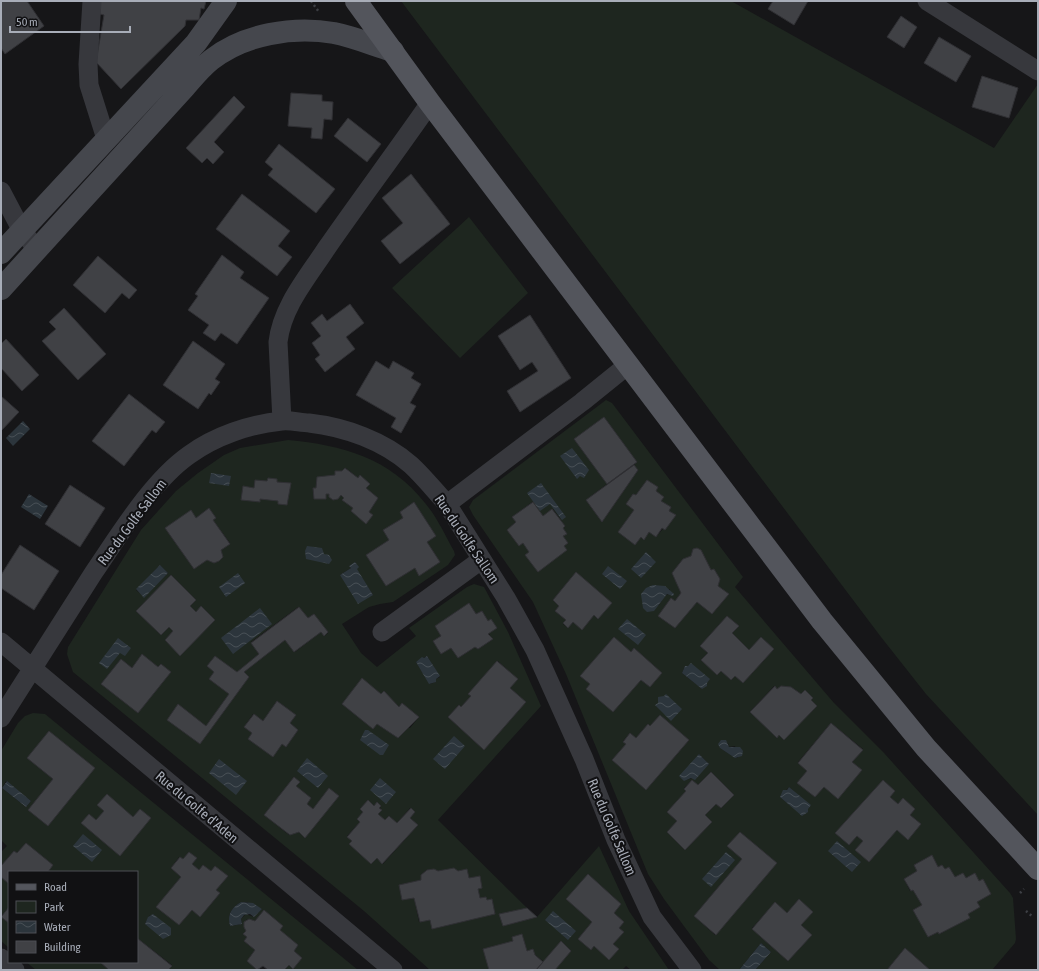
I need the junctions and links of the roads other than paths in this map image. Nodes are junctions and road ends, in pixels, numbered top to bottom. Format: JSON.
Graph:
{"nodes":[{"id":1,"x":92,"y":1,"type":"edge"},
{"id":2,"x":226,"y":1,"type":"edge"},
{"id":3,"x":356,"y":1,"type":"edge"},
{"id":4,"x":927,"y":1,"type":"edge"},
{"id":5,"x":393,"y":51,"type":"junction"},
{"id":6,"x":1038,"y":71,"type":"edge"},
{"id":7,"x":430,"y":103,"type":"junction"},
{"id":8,"x":106,"y":139,"type":"junction"},
{"id":9,"x":1,"y":191,"type":"edge"},
{"id":10,"x":22,"y":231,"type":"junction"},
{"id":11,"x":37,"y":249,"type":"junction"},
{"id":12,"x":1,"y":254,"type":"edge"},
{"id":13,"x":1,"y":289,"type":"edge"},
{"id":14,"x":629,"y":364,"type":"junction"},
{"id":15,"x":282,"y":421,"type":"junction"},
{"id":16,"x":446,"y":504,"type":"junction"},
{"id":17,"x":481,"y":560,"type":"junction"},
{"id":18,"x":382,"y":632,"type":"dead end"},
{"id":19,"x":1,"y":642,"type":"edge"},
{"id":20,"x":32,"y":670,"type":"junction"},
{"id":21,"x":1,"y":718,"type":"edge"},
{"id":22,"x":1038,"y":869,"type":"edge"},
{"id":23,"x":1,"y":958,"type":"edge"},
{"id":24,"x":15,"y":970,"type":"edge"},
{"id":25,"x":393,"y":970,"type":"edge"},
{"id":26,"x":692,"y":970,"type":"edge"}],
"edges":[{"from":1,"to":8,"type":"street"},
{"from":2,"to":8,"type":"main road"},
{"from":3,"to":5,"type":"main road"},
{"from":4,"to":6,"type":"street"},
{"from":5,"to":7,"type":"main road"},
{"from":5,"to":11,"type":"main road"},
{"from":7,"to":14,"type":"main road"},
{"from":7,"to":15,"type":"street"},
{"from":8,"to":10,"type":"main road"},
{"from":9,"to":10,"type":"street"},
{"from":10,"to":11,"type":"street"},
{"from":10,"to":12,"type":"main road"},
{"from":11,"to":13,"type":"main road"},
{"from":14,"to":16,"type":"street"},
{"from":14,"to":22,"type":"main road"},
{"from":15,"to":16,"type":"street","name":"Rue du Golfe Sallom"},
{"from":15,"to":20,"type":"street","name":"Rue du Golfe Sallom"},
{"from":16,"to":17,"type":"street","name":"Rue du Golfe Sallom"},
{"from":17,"to":18,"type":"street"},
{"from":17,"to":26,"type":"street","name":"Rue du Golfe Sallom"},
{"from":19,"to":20,"type":"street","name":"Rue du Golfe d'Aden"},
{"from":20,"to":21,"type":"street","name":"Rue du Golfe Sallom"},
{"from":20,"to":25,"type":"street","name":"Rue du Golfe d'Aden"},
{"from":23,"to":24,"type":"street"}]}
